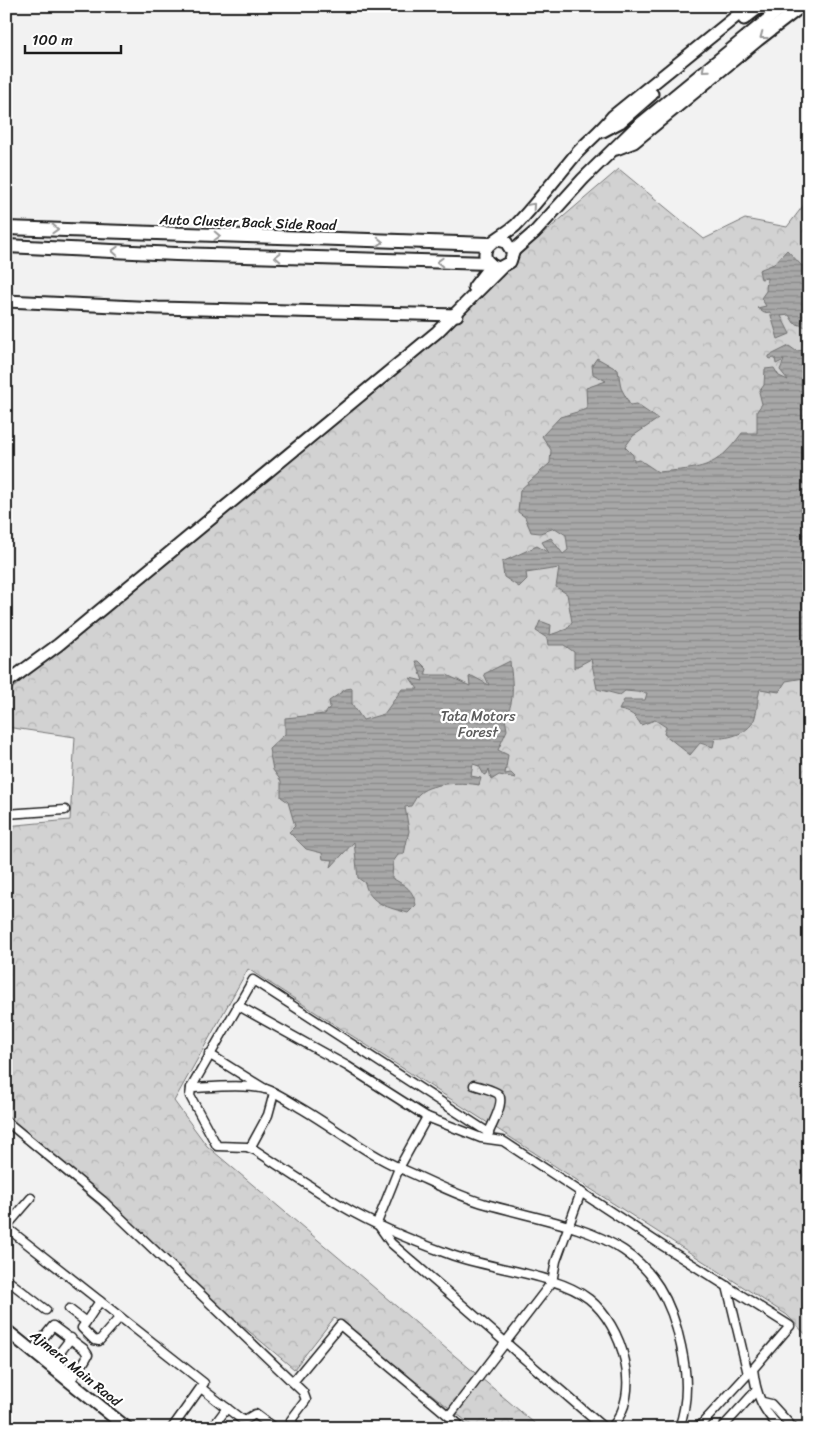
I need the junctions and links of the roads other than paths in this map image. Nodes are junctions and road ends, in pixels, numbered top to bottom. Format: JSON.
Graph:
{"nodes":[{"id":1,"x":749,"y":6,"type":"edge"},
{"id":2,"x":761,"y":6,"type":"edge"},
{"id":3,"x":784,"y":6,"type":"edge"},
{"id":4,"x":802,"y":6,"type":"edge"},
{"id":5,"x":600,"y":133,"type":"junction"},
{"id":6,"x":610,"y":152,"type":"junction"},
{"id":7,"x":6,"y":228,"type":"edge"},
{"id":8,"x":493,"y":242,"type":"junction"},
{"id":9,"x":6,"y":246,"type":"edge"},
{"id":10,"x":512,"y":252,"type":"junction"},
{"id":11,"x":494,"y":265,"type":"junction"},
{"id":12,"x":6,"y":301,"type":"edge"},
{"id":13,"x":452,"y":315,"type":"junction"},
{"id":14,"x":68,"y":633,"type":"junction"},
{"id":15,"x":6,"y":676,"type":"edge"},
{"id":16,"x":6,"y":683,"type":"edge"},
{"id":17,"x":65,"y":810,"type":"dead end"},
{"id":18,"x":6,"y":814,"type":"edge"},
{"id":19,"x":237,"y":1005,"type":"junction"},
{"id":20,"x":209,"y":1054,"type":"junction"},
{"id":21,"x":474,"y":1084,"type":"dead end"},
{"id":22,"x":191,"y":1088,"type":"junction"},
{"id":23,"x":266,"y":1089,"type":"junction"},
{"id":24,"x":274,"y":1093,"type":"junction"},
{"id":25,"x":427,"y":1117,"type":"junction"},
{"id":26,"x":6,"y":1121,"type":"edge"},
{"id":27,"x":488,"y":1136,"type":"junction"},
{"id":28,"x":250,"y":1148,"type":"junction"},
{"id":29,"x":399,"y":1168,"type":"junction"},
{"id":30,"x":581,"y":1192,"type":"junction"},
{"id":31,"x":31,"y":1198,"type":"dead end"},
{"id":32,"x":377,"y":1223,"type":"junction"},
{"id":33,"x":568,"y":1225,"type":"junction"},
{"id":34,"x":6,"y":1227,"type":"edge"},
{"id":35,"x":6,"y":1279,"type":"edge"},
{"id":36,"x":552,"y":1282,"type":"junction"},
{"id":37,"x":727,"y":1286,"type":"junction"},
{"id":38,"x":100,"y":1301,"type":"junction"},
{"id":39,"x":69,"y":1309,"type":"dead end"},
{"id":40,"x":46,"y":1310,"type":"dead end"},
{"id":41,"x":120,"y":1317,"type":"junction"},
{"id":42,"x":86,"y":1322,"type":"junction"},
{"id":43,"x":6,"y":1330,"type":"edge"},
{"id":44,"x":71,"y":1338,"type":"junction"},
{"id":45,"x":506,"y":1343,"type":"junction"},
{"id":46,"x":51,"y":1364,"type":"junction"},
{"id":47,"x":71,"y":1379,"type":"junction"},
{"id":48,"x":293,"y":1382,"type":"junction"},
{"id":49,"x":201,"y":1388,"type":"junction"},
{"id":50,"x":755,"y":1392,"type":"junction"},
{"id":51,"x":762,"y":1402,"type":"junction"},
{"id":52,"x":227,"y":1408,"type":"junction"},
{"id":53,"x":450,"y":1416,"type":"junction"},
{"id":54,"x":243,"y":1424,"type":"edge"},
{"id":55,"x":127,"y":1428,"type":"edge"},
{"id":56,"x":172,"y":1428,"type":"edge"},
{"id":57,"x":212,"y":1428,"type":"edge"},
{"id":58,"x":274,"y":1428,"type":"edge"},
{"id":59,"x":296,"y":1428,"type":"edge"},
{"id":60,"x":464,"y":1428,"type":"edge"},
{"id":61,"x":604,"y":1428,"type":"edge"},
{"id":62,"x":611,"y":1428,"type":"edge"},
{"id":63,"x":680,"y":1428,"type":"edge"},
{"id":64,"x":698,"y":1428,"type":"edge"},
{"id":65,"x":722,"y":1428,"type":"edge"},
{"id":66,"x":780,"y":1428,"type":"edge"},
{"id":67,"x":793,"y":1428,"type":"edge"}],
"edges":[{"from":1,"to":5,"type":"main road"},
{"from":2,"to":5,"type":"main road"},
{"from":3,"to":6,"type":"main road","one_way":true},
{"from":4,"to":6,"type":"main road","one_way":true},
{"from":8,"to":5,"type":"main road","one_way":true},
{"from":6,"to":10,"type":"main road"},
{"from":7,"to":8,"type":"main road","name":"Auto Cluster Back Side Road","one_way":true},
{"from":8,"to":10,"type":"main road"},
{"from":8,"to":11,"type":"main road"},
{"from":11,"to":9,"type":"main road","one_way":true},
{"from":10,"to":11,"type":"main road"},
{"from":11,"to":13,"type":"main road"},
{"from":12,"to":13,"type":"main road"},
{"from":13,"to":14,"type":"main road"},
{"from":14,"to":15,"type":"main road"},
{"from":14,"to":16,"type":"main road"},
{"from":17,"to":18,"type":"street"},
{"from":19,"to":20,"type":"street"},
{"from":19,"to":25,"type":"street"},
{"from":19,"to":27,"type":"street"},
{"from":20,"to":22,"type":"street"},
{"from":20,"to":23,"type":"street"},
{"from":21,"to":27,"type":"street"},
{"from":22,"to":23,"type":"street"},
{"from":22,"to":28,"type":"street"},
{"from":23,"to":24,"type":"street"},
{"from":24,"to":28,"type":"street"},
{"from":24,"to":29,"type":"street"},
{"from":25,"to":27,"type":"street"},
{"from":25,"to":29,"type":"street"},
{"from":26,"to":48,"type":"street"},
{"from":27,"to":30,"type":"street"},
{"from":28,"to":32,"type":"street"},
{"from":29,"to":32,"type":"street"},
{"from":29,"to":33,"type":"street"},
{"from":30,"to":33,"type":"street"},
{"from":30,"to":37,"type":"street"},
{"from":31,"to":34,"type":"street"},
{"from":32,"to":36,"type":"street"},
{"from":32,"to":45,"type":"street"},
{"from":33,"to":36,"type":"street"},
{"from":33,"to":63,"type":"street"},
{"from":34,"to":38,"type":"street"},
{"from":35,"to":40,"type":"street"},
{"from":36,"to":45,"type":"street"},
{"from":36,"to":62,"type":"street"},
{"from":37,"to":50,"type":"street"},
{"from":37,"to":64,"type":"street"},
{"from":38,"to":41,"type":"street"},
{"from":38,"to":42,"type":"street"},
{"from":39,"to":42,"type":"street"},
{"from":41,"to":42,"type":"street"},
{"from":41,"to":49,"type":"street"},
{"from":43,"to":46,"type":"main road","name":"Ajmera Main Raod"},
{"from":44,"to":46,"type":"street"},
{"from":44,"to":46,"type":"street"},
{"from":44,"to":47,"type":"street"},
{"from":45,"to":53,"type":"street"},
{"from":45,"to":61,"type":"street"},
{"from":46,"to":47,"type":"main road","name":"Ajmera Main Raod"},
{"from":47,"to":55,"type":"main road","name":"Ajmera Main Raod"},
{"from":48,"to":53,"type":"street"},
{"from":48,"to":59,"type":"street"},
{"from":49,"to":52,"type":"street"},
{"from":49,"to":56,"type":"street"},
{"from":50,"to":51,"type":"street"},
{"from":50,"to":65,"type":"street"},
{"from":51,"to":66,"type":"street"},
{"from":51,"to":67,"type":"street"},
{"from":52,"to":54,"type":"street"},
{"from":52,"to":57,"type":"street"},
{"from":53,"to":60,"type":"street"},
{"from":54,"to":58,"type":"street"}]}
